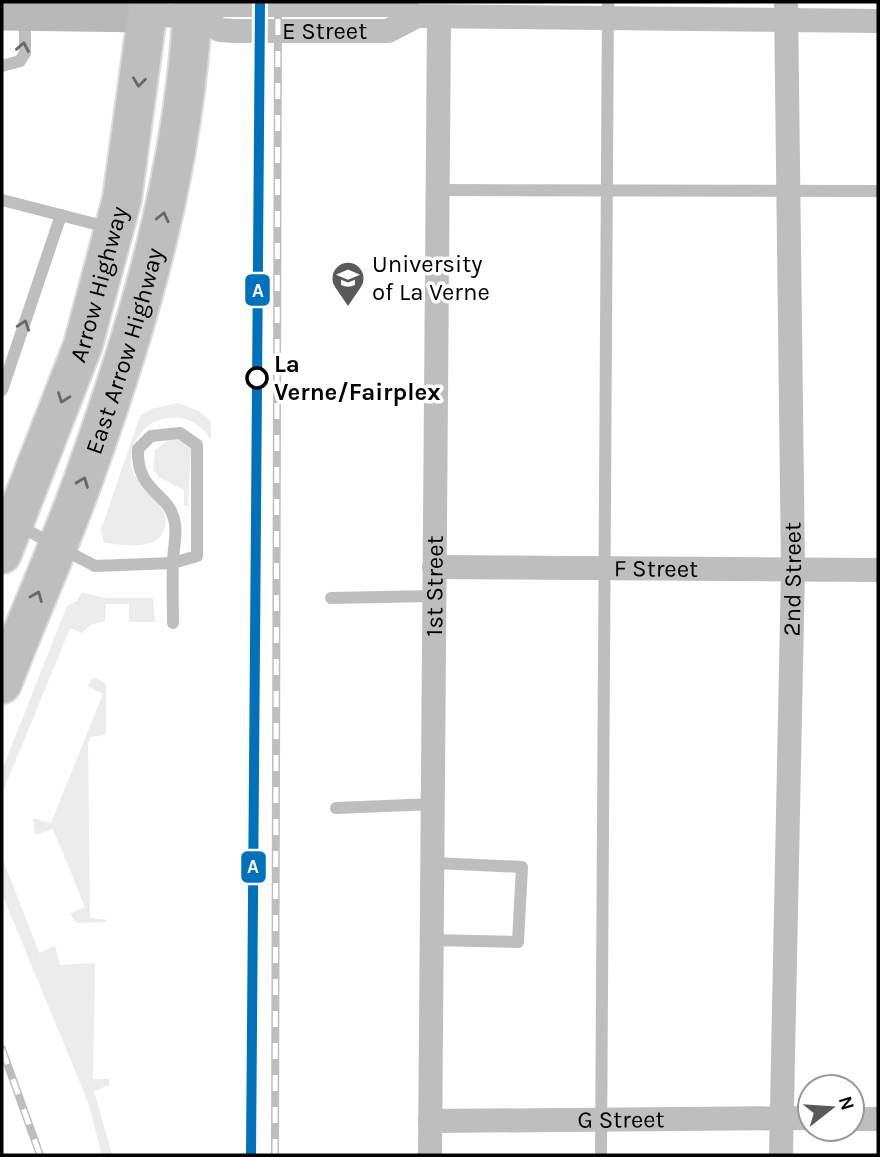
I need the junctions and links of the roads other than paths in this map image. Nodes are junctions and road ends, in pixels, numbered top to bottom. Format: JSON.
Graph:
{"nodes":[{"id":1,"x":149,"y":8,"type":"edge"},
{"id":2,"x":193,"y":9,"type":"edge"},
{"id":3,"x":33,"y":10,"type":"edge"},
{"id":4,"x":608,"y":10,"type":"edge"},
{"id":5,"x":785,"y":10,"type":"edge"},
{"id":6,"x":428,"y":17,"type":"junction"},
{"id":7,"x":878,"y":21,"type":"edge"},
{"id":8,"x":2,"y":66,"type":"edge"},
{"id":9,"x":437,"y":190,"type":"junction"},
{"id":10,"x":606,"y":190,"type":"junction"},
{"id":11,"x":788,"y":190,"type":"junction"},
{"id":12,"x":878,"y":191,"type":"edge"},
{"id":13,"x":2,"y":200,"type":"edge"},
{"id":14,"x":61,"y":215,"type":"junction"},
{"id":15,"x":114,"y":229,"type":"junction"},
{"id":16,"x":2,"y":390,"type":"edge"},
{"id":17,"x":8,"y":539,"type":"edge"},
{"id":18,"x":58,"y":545,"type":"junction"},
{"id":19,"x":173,"y":563,"type":"junction"},
{"id":20,"x":435,"y":567,"type":"junction"},
{"id":21,"x":603,"y":568,"type":"junction"},
{"id":22,"x":793,"y":569,"type":"junction"},
{"id":23,"x":878,"y":570,"type":"edge"},
{"id":24,"x":434,"y":596,"type":"junction"},
{"id":25,"x":331,"y":597,"type":"dead end"},
{"id":26,"x":173,"y":623,"type":"dead end"},
{"id":27,"x":2,"y":684,"type":"edge"},
{"id":28,"x":435,"y":804,"type":"junction"},
{"id":29,"x":336,"y":808,"type":"dead end"},
{"id":30,"x":434,"y":863,"type":"junction"},
{"id":31,"x":433,"y":940,"type":"junction"},
{"id":32,"x":781,"y":1118,"type":"junction"},
{"id":33,"x":796,"y":1118,"type":"edge"},
{"id":34,"x":430,"y":1121,"type":"junction"},
{"id":35,"x":601,"y":1121,"type":"junction"},
{"id":36,"x":430,"y":1155,"type":"edge"},
{"id":37,"x":601,"y":1155,"type":"edge"},
{"id":38,"x":781,"y":1155,"type":"edge"}],
"edges":[{"from":1,"to":2,"type":"street","name":"E Street"},
{"from":1,"to":3,"type":"street"},
{"from":1,"to":15,"type":"main road","name":"Arrow Highway","one_way":true},
{"from":2,"to":6,"type":"street","name":"E Street"},
{"from":18,"to":2,"type":"main road","name":"East Arrow Highway","one_way":true},
{"from":8,"to":3,"type":"lane","one_way":true},
{"from":4,"to":5,"type":"street","name":"E Street"},
{"from":4,"to":6,"type":"street","name":"E Street"},
{"from":4,"to":10,"type":"lane"},
{"from":5,"to":7,"type":"street","name":"E Street"},
{"from":5,"to":11,"type":"street","name":"2nd Street"},
{"from":6,"to":9,"type":"street","name":"1st Street"},
{"from":9,"to":10,"type":"lane"},
{"from":9,"to":20,"type":"street","name":"1st Street"},
{"from":10,"to":11,"type":"lane"},
{"from":10,"to":21,"type":"lane"},
{"from":11,"to":12,"type":"lane"},
{"from":11,"to":22,"type":"street","name":"2nd Street"},
{"from":13,"to":14,"type":"lane"},
{"from":14,"to":15,"type":"lane"},
{"from":16,"to":14,"type":"lane","one_way":true},
{"from":15,"to":17,"type":"main road","name":"Arrow Highway","one_way":true},
{"from":17,"to":18,"type":"lane"},
{"from":18,"to":19,"type":"lane"},
{"from":27,"to":18,"type":"main road","name":"East Arrow Highway","one_way":true},
{"from":19,"to":19,"type":"lane"},
{"from":19,"to":26,"type":"lane"},
{"from":20,"to":21,"type":"street","name":"F Street"},
{"from":20,"to":24,"type":"street","name":"1st Street"},
{"from":21,"to":22,"type":"street","name":"F Street"},
{"from":21,"to":35,"type":"lane"},
{"from":22,"to":23,"type":"street","name":"F Street"},
{"from":22,"to":32,"type":"street","name":"2nd Street"},
{"from":24,"to":25,"type":"lane"},
{"from":24,"to":28,"type":"street","name":"1st Street"},
{"from":28,"to":29,"type":"lane"},
{"from":28,"to":30,"type":"street","name":"1st Street"},
{"from":30,"to":31,"type":"street","name":"1st Street"},
{"from":30,"to":31,"type":"lane"},
{"from":31,"to":34,"type":"street","name":"1st Street"},
{"from":32,"to":33,"type":"street","name":"G Street"},
{"from":32,"to":35,"type":"street","name":"G Street"},
{"from":32,"to":38,"type":"street","name":"2nd Street"},
{"from":34,"to":35,"type":"street","name":"G Street"},
{"from":34,"to":36,"type":"street","name":"1st Street"},
{"from":35,"to":37,"type":"lane"}]}
